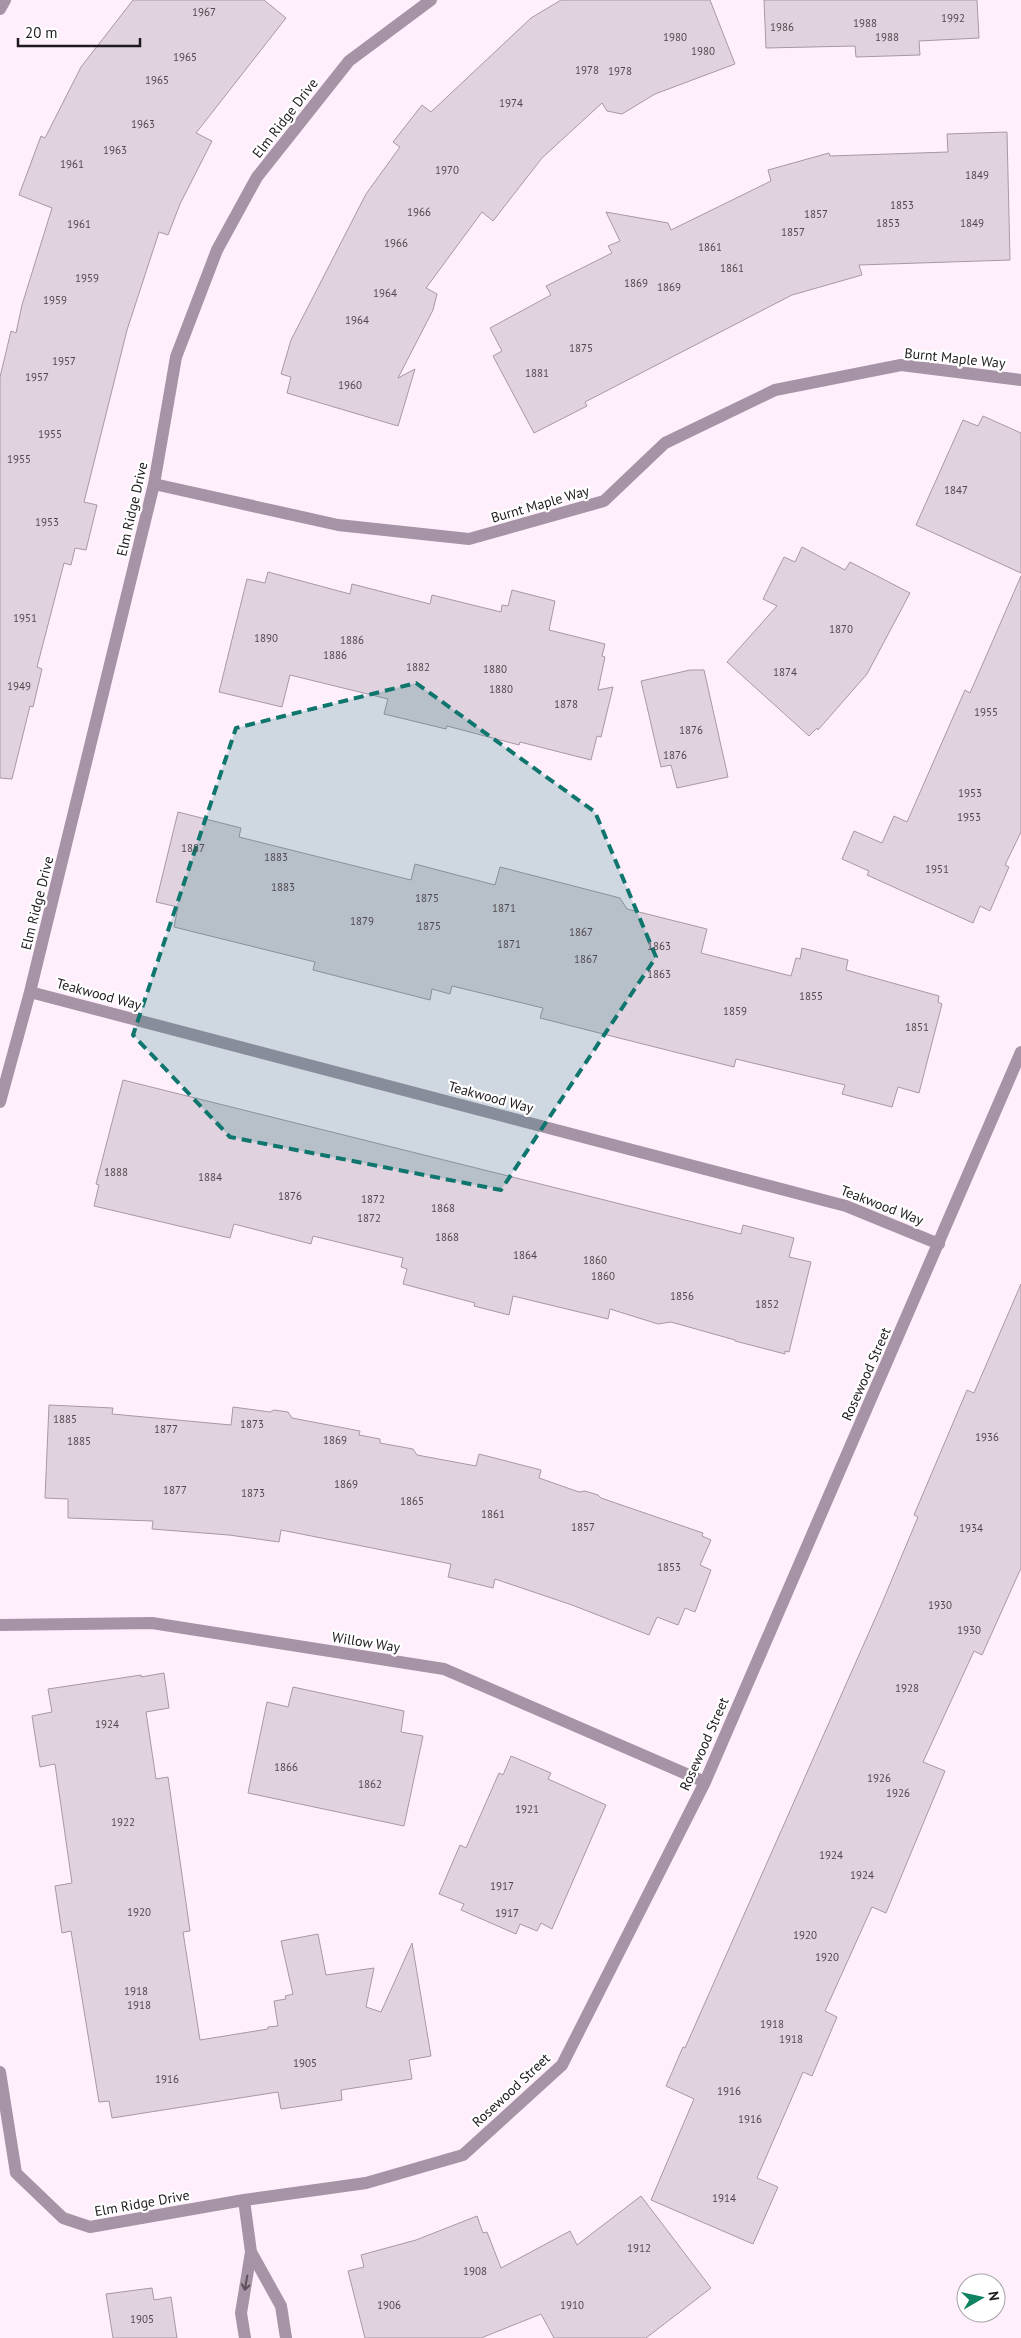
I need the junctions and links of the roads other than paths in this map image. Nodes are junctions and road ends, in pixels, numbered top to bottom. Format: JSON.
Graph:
{"nodes":[{"id":1,"x":5,"y":0,"type":"edge"},
{"id":2,"x":431,"y":0,"type":"edge"},
{"id":3,"x":0,"y":8,"type":"edge"},
{"id":4,"x":1021,"y":380,"type":"edge"},
{"id":5,"x":154,"y":484,"type":"junction"},
{"id":6,"x":30,"y":992,"type":"junction"},
{"id":7,"x":1021,"y":1052,"type":"edge"},
{"id":8,"x":0,"y":1102,"type":"edge"},
{"id":9,"x":939,"y":1244,"type":"junction"},
{"id":10,"x":0,"y":1625,"type":"edge"},
{"id":11,"x":705,"y":1782,"type":"junction"},
{"id":12,"x":0,"y":2072,"type":"edge"},
{"id":13,"x":244,"y":2200,"type":"junction"},
{"id":14,"x":251,"y":2252,"type":"junction"},
{"id":15,"x":245,"y":2338,"type":"edge"},
{"id":16,"x":286,"y":2338,"type":"edge"}],
"edges":[{"from":1,"to":3,"type":"street"},
{"from":2,"to":5,"type":"street","name":"Elm Ridge Drive"},
{"from":4,"to":5,"type":"street","name":"Burnt Maple Way"},
{"from":5,"to":6,"type":"street","name":"Elm Ridge Drive"},
{"from":6,"to":8,"type":"street","name":"Elm Ridge Drive"},
{"from":6,"to":9,"type":"street","name":"Teakwood Way"},
{"from":7,"to":9,"type":"street","name":"Rosewood Street"},
{"from":9,"to":11,"type":"street","name":"Rosewood Street"},
{"from":10,"to":11,"type":"street","name":"Willow Way"},
{"from":11,"to":13,"type":"street","name":"Rosewood Street"},
{"from":12,"to":13,"type":"street","name":"Elm Ridge Drive"},
{"from":13,"to":14,"type":"street"},
{"from":14,"to":15,"type":"street","one_way":true},
{"from":14,"to":16,"type":"street"}]}
